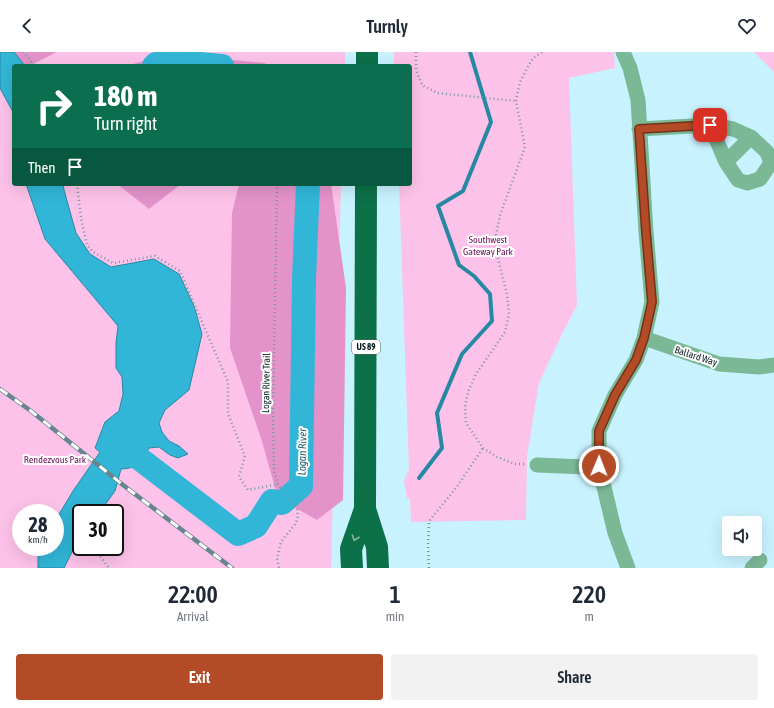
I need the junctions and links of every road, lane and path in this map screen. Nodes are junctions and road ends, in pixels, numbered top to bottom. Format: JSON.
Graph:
{"nodes":[{"id":1,"x":23,"y":52,"type":"edge"},
{"id":2,"x":367,"y":52,"type":"edge"},
{"id":3,"x":416,"y":52,"type":"edge"},
{"id":4,"x":543,"y":52,"type":"edge"},
{"id":5,"x":623,"y":52,"type":"edge"},
{"id":6,"x":33,"y":64,"type":"edge"},
{"id":7,"x":367,"y":64,"type":"edge"},
{"id":8,"x":516,"y":101,"type":"junction"},
{"id":9,"x":710,"y":125,"type":"junction"},
{"id":10,"x":639,"y":129,"type":"junction"},
{"id":11,"x":750,"y":137,"type":"junction"},
{"id":12,"x":726,"y":162,"type":"junction"},
{"id":13,"x":77,"y":186,"type":"edge"},
{"id":14,"x":277,"y":186,"type":"edge"},
{"id":15,"x":366,"y":186,"type":"edge"},
{"id":16,"x":644,"y":338,"type":"junction"},
{"id":17,"x":774,"y":365,"type":"edge"},
{"id":18,"x":483,"y":448,"type":"junction"},
{"id":19,"x":538,"y":466,"type":"joint"},
{"id":20,"x":599,"y":466,"type":"junction"},
{"id":21,"x":278,"y":484,"type":"junction"},
{"id":22,"x":365,"y":510,"type":"junction"},
{"id":23,"x":100,"y":556,"type":"edge"},
{"id":24,"x":109,"y":568,"type":"edge"},
{"id":25,"x":279,"y":568,"type":"edge"},
{"id":26,"x":352,"y":568,"type":"edge"},
{"id":27,"x":378,"y":568,"type":"edge"},
{"id":28,"x":429,"y":568,"type":"edge"},
{"id":29,"x":628,"y":568,"type":"edge"}],
"edges":[{"from":1,"to":6,"type":"path"},
{"from":2,"to":7,"type":"highway"},
{"from":3,"to":8,"type":"path"},
{"from":4,"to":8,"type":"path"},
{"from":5,"to":10,"type":"street"},
{"from":8,"to":18,"type":"path"},
{"from":9,"to":10,"type":"street"},
{"from":9,"to":11,"type":"street"},
{"from":9,"to":12,"type":"street"},
{"from":10,"to":16,"type":"street"},
{"from":11,"to":12,"type":"street"},
{"from":11,"to":12,"type":"street"},
{"from":13,"to":21,"type":"path"},
{"from":14,"to":21,"type":"path","name":"Logan River Trail"},
{"from":15,"to":22,"type":"highway","number":"US 89"},
{"from":16,"to":17,"type":"street","name":"Ballard Way"},
{"from":16,"to":20,"type":"street"},
{"from":18,"to":19,"type":"path"},
{"from":18,"to":28,"type":"path"},
{"from":19,"to":20,"type":"street"},
{"from":20,"to":29,"type":"street"},
{"from":21,"to":25,"type":"path","name":"Logan River Trail"},
{"from":22,"to":26,"type":"highway","number":"US 89","one_way":true},
{"from":22,"to":27,"type":"highway","number":"US 89"},
{"from":23,"to":24,"type":"path"}]}
